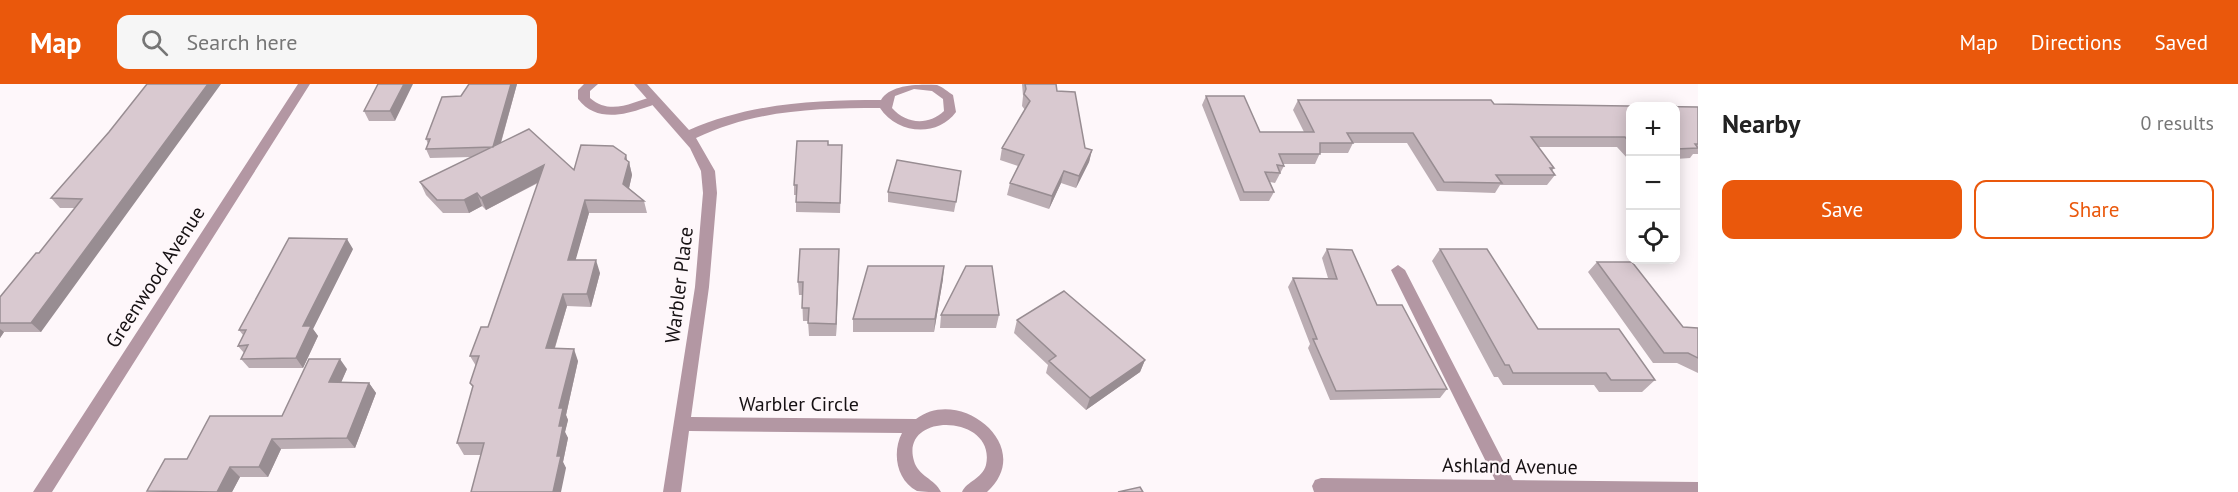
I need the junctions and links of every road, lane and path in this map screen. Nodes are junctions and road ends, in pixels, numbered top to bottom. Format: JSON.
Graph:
{"nodes":[{"id":1,"x":304,"y":84,"type":"edge"},
{"id":2,"x":592,"y":84,"type":"edge"},
{"id":3,"x":640,"y":84,"type":"edge"},
{"id":4,"x":655,"y":100,"type":"junction"},
{"id":5,"x":886,"y":104,"type":"junction"},
{"id":6,"x":688,"y":136,"type":"junction"},
{"id":7,"x":1398,"y":270,"type":"dead end"},
{"id":8,"x":682,"y":424,"type":"junction"},
{"id":9,"x":916,"y":426,"type":"junction"},
{"id":10,"x":1508,"y":488,"type":"junction"},
{"id":11,"x":1322,"y":489,"type":"edge"},
{"id":12,"x":1698,"y":490,"type":"edge"},
{"id":13,"x":42,"y":492,"type":"edge"},
{"id":14,"x":672,"y":492,"type":"edge"},
{"id":15,"x":932,"y":492,"type":"edge"},
{"id":16,"x":971,"y":492,"type":"edge"}],
"edges":[{"from":1,"to":13,"type":"street","name":"Greenwood Avenue"},
{"from":2,"to":4,"type":"street"},
{"from":3,"to":4,"type":"street","name":"Warbler Place"},
{"from":4,"to":6,"type":"street","name":"Warbler Place"},
{"from":5,"to":5,"type":"street"},
{"from":5,"to":6,"type":"street"},
{"from":6,"to":8,"type":"street","name":"Warbler Place"},
{"from":7,"to":10,"type":"street"},
{"from":8,"to":9,"type":"street","name":"Warbler Circle"},
{"from":8,"to":14,"type":"street","name":"Warbler Place"},
{"from":9,"to":15,"type":"street"},
{"from":9,"to":16,"type":"street","name":"Warbler Circle"},
{"from":10,"to":11,"type":"street","name":"Ashland Avenue"},
{"from":10,"to":12,"type":"street","name":"Ashland Avenue"}]}
